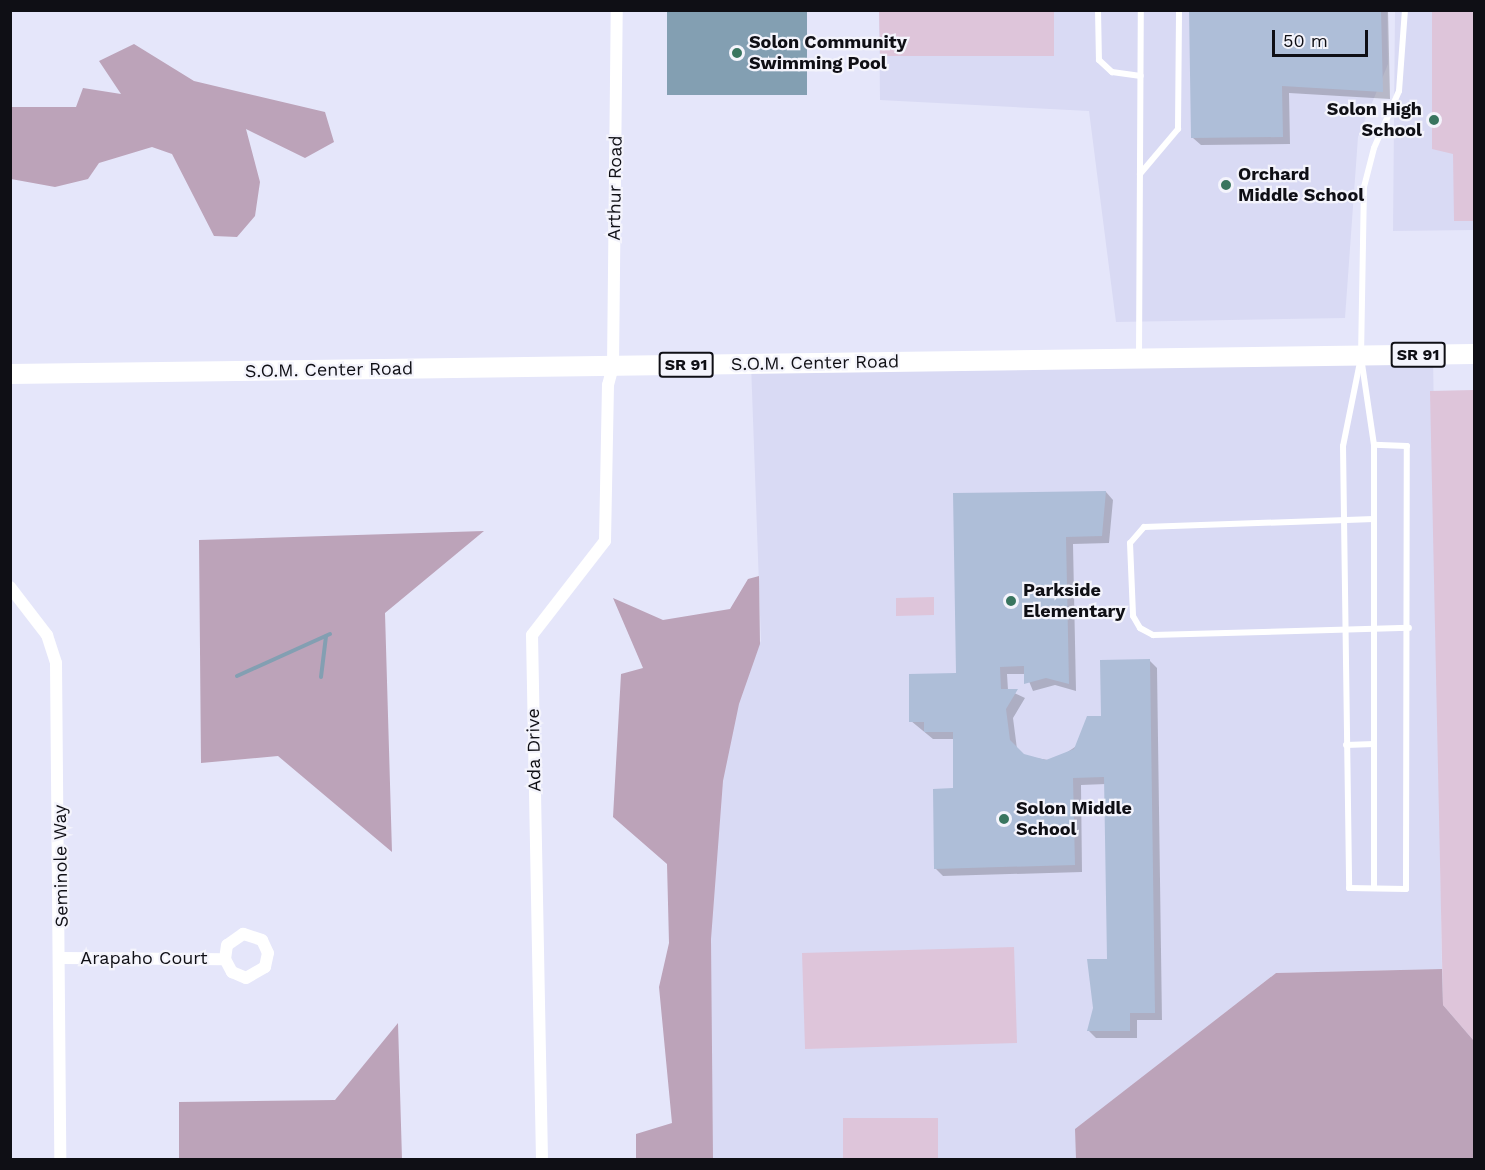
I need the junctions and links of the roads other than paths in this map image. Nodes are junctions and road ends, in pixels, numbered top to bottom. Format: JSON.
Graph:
{"nodes":[{"id":1,"x":617,"y":10,"type":"edge"},
{"id":2,"x":1098,"y":10,"type":"edge"},
{"id":3,"x":1141,"y":10,"type":"edge"},
{"id":4,"x":1179,"y":10,"type":"edge"},
{"id":5,"x":1405,"y":10,"type":"edge"},
{"id":6,"x":1141,"y":76,"type":"junction"},
{"id":7,"x":1140,"y":175,"type":"junction"},
{"id":8,"x":1474,"y":354,"type":"edge"},
{"id":9,"x":1361,"y":357,"type":"junction"},
{"id":10,"x":1140,"y":359,"type":"junction"},
{"id":11,"x":613,"y":366,"type":"junction"},
{"id":12,"x":10,"y":374,"type":"edge"},
{"id":13,"x":1374,"y":445,"type":"junction"},
{"id":14,"x":1374,"y":519,"type":"junction"},
{"id":15,"x":1344,"y":521,"type":"junction"},
{"id":16,"x":10,"y":587,"type":"edge"},
{"id":17,"x":1345,"y":628,"type":"junction"},
{"id":18,"x":1374,"y":628,"type":"junction"},
{"id":19,"x":1409,"y":628,"type":"junction"},
{"id":20,"x":1374,"y":744,"type":"junction"},
{"id":21,"x":1346,"y":745,"type":"junction"},
{"id":22,"x":1374,"y":888,"type":"junction"},
{"id":23,"x":63,"y":958,"type":"junction"},
{"id":24,"x":225,"y":959,"type":"dead end"},
{"id":25,"x":60,"y":1160,"type":"edge"},
{"id":26,"x":542,"y":1160,"type":"edge"}],
"edges":[{"from":1,"to":11,"type":"street","name":"Arthur Road"},
{"from":2,"to":6,"type":"lane"},
{"from":3,"to":6,"type":"lane"},
{"from":4,"to":7,"type":"lane"},
{"from":5,"to":9,"type":"lane"},
{"from":6,"to":7,"type":"lane"},
{"from":7,"to":10,"type":"lane"},
{"from":8,"to":9,"type":"main road","name":"S.O.M. Center Road","number":"SR 91"},
{"from":9,"to":10,"type":"main road","name":"S.O.M. Center Road","number":"SR 91"},
{"from":9,"to":13,"type":"lane"},
{"from":9,"to":15,"type":"lane"},
{"from":10,"to":11,"type":"main road","name":"S.O.M. Center Road","number":"SR 91"},
{"from":11,"to":12,"type":"main road","name":"S.O.M. Center Road","number":"SR 91"},
{"from":11,"to":26,"type":"street","name":"Ada Drive"},
{"from":13,"to":14,"type":"lane"},
{"from":13,"to":19,"type":"lane"},
{"from":14,"to":15,"type":"lane"},
{"from":14,"to":18,"type":"lane"},
{"from":15,"to":17,"type":"lane"},
{"from":15,"to":17,"type":"lane"},
{"from":16,"to":23,"type":"street","name":"Seminole Way"},
{"from":17,"to":18,"type":"lane"},
{"from":17,"to":21,"type":"lane"},
{"from":18,"to":19,"type":"lane"},
{"from":18,"to":20,"type":"lane"},
{"from":19,"to":22,"type":"lane"},
{"from":20,"to":21,"type":"lane"},
{"from":20,"to":22,"type":"lane"},
{"from":21,"to":22,"type":"lane"},
{"from":23,"to":24,"type":"street","name":"Arapaho Court"},
{"from":23,"to":25,"type":"street","name":"Seminole Way"}]}
